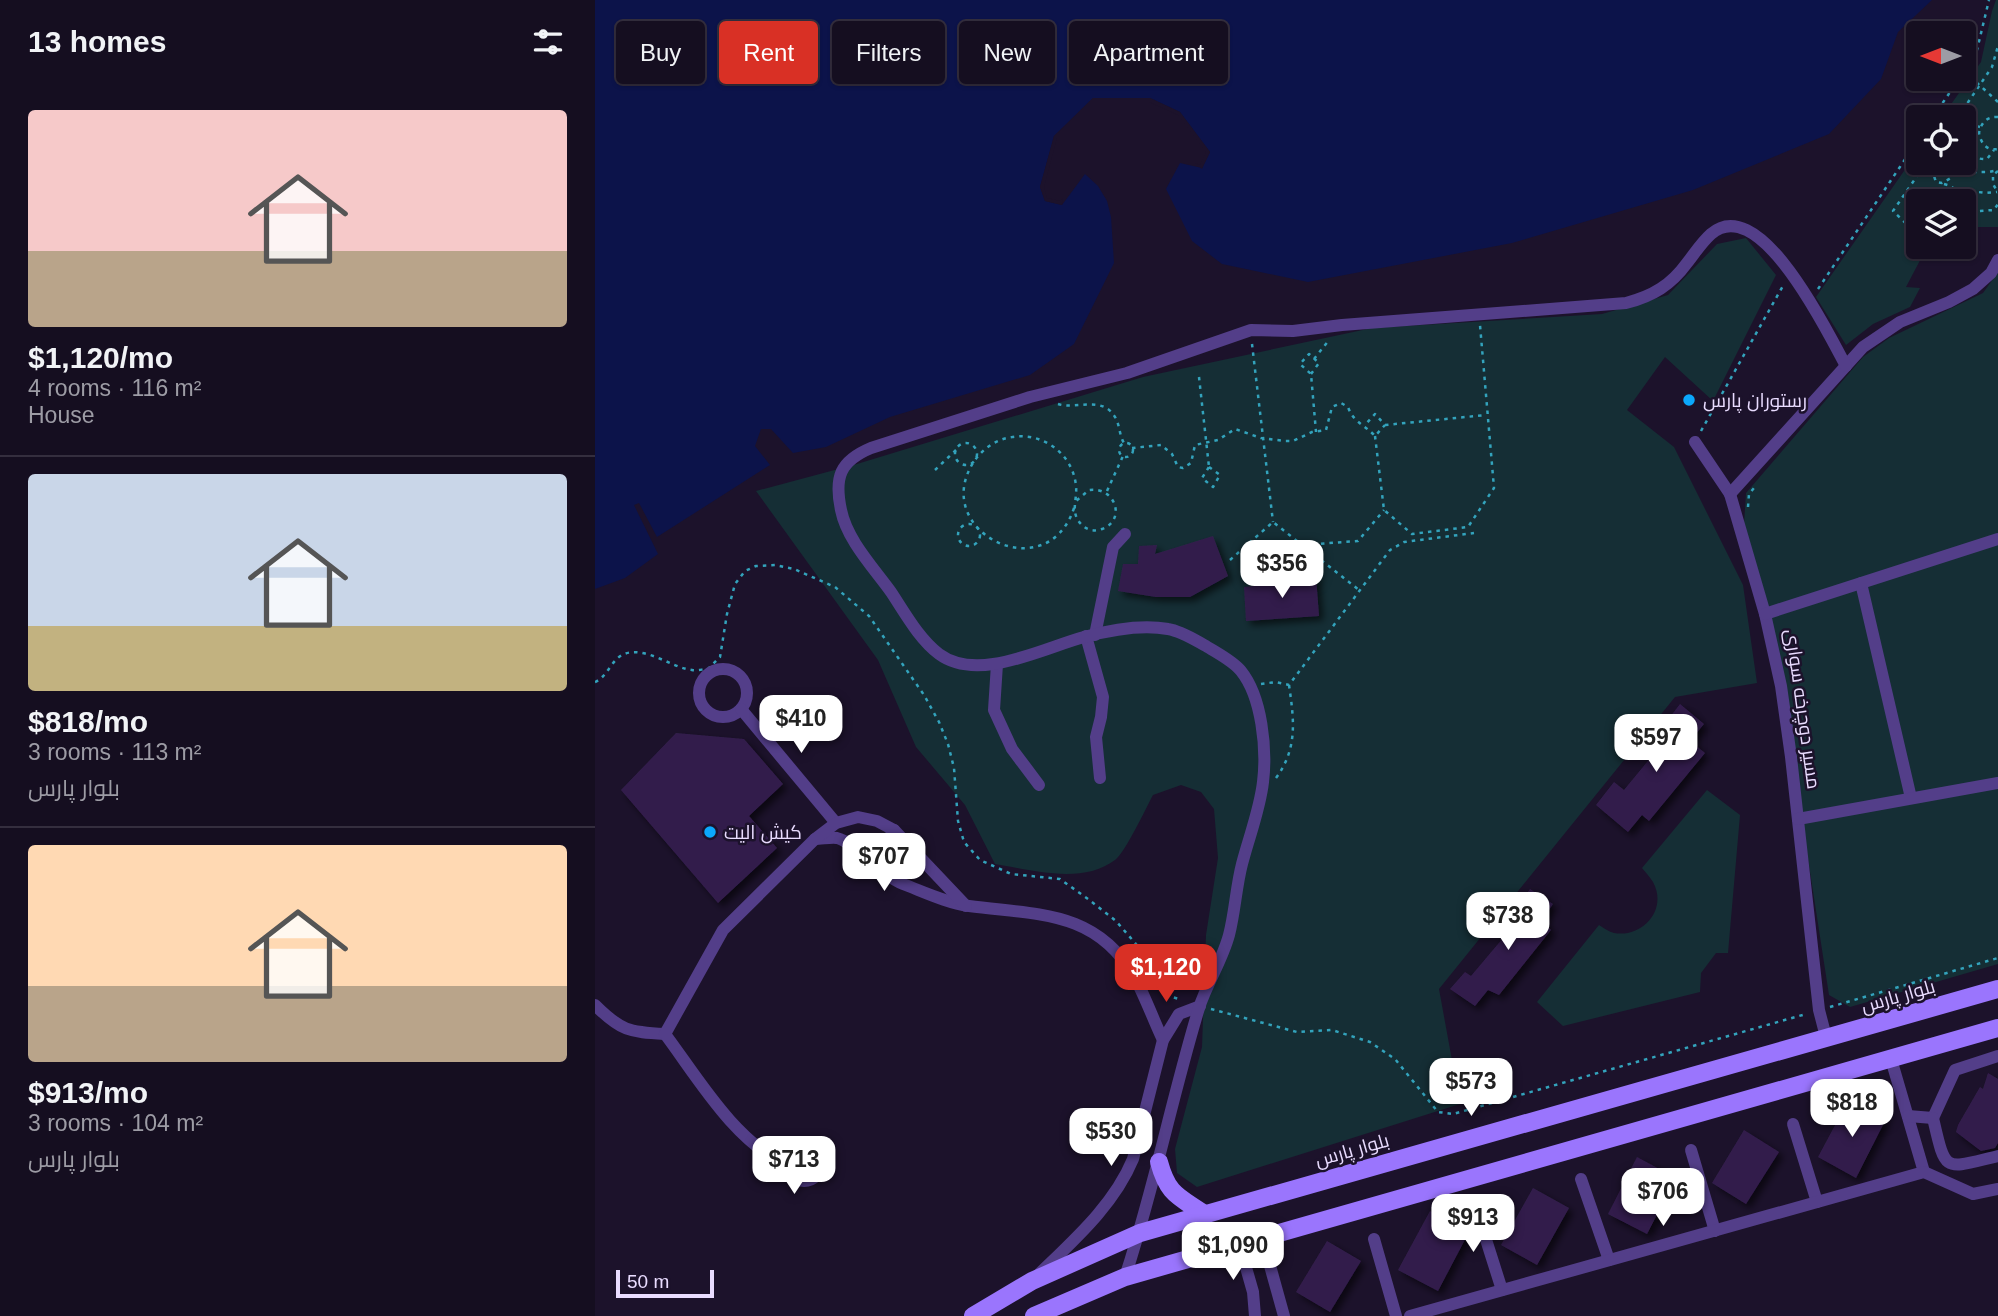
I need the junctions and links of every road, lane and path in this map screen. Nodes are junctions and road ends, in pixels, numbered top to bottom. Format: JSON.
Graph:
{"nodes":[{"id":1,"x":1989,"y":0,"type":"edge"},
{"id":2,"x":1998,"y":46,"type":"edge"},
{"id":3,"x":1976,"y":54,"type":"edge"},
{"id":4,"x":1992,"y":67,"type":"junction"},
{"id":5,"x":1998,"y":69,"type":"edge"},
{"id":6,"x":1976,"y":82,"type":"edge"},
{"id":7,"x":1980,"y":86,"type":"junction"},
{"id":8,"x":1998,"y":102,"type":"edge"},
{"id":9,"x":1967,"y":105,"type":"edge"},
{"id":10,"x":1998,"y":117,"type":"edge"},
{"id":11,"x":1976,"y":126,"type":"edge"},
{"id":12,"x":1980,"y":127,"type":"junction"},
{"id":13,"x":1996,"y":150,"type":"edge"},
{"id":14,"x":1906,"y":158,"type":"edge"},
{"id":15,"x":1976,"y":158,"type":"edge"},
{"id":16,"x":1998,"y":170,"type":"edge"},
{"id":17,"x":1976,"y":172,"type":"edge"},
{"id":18,"x":1934,"y":175,"type":"edge"},
{"id":19,"x":1952,"y":175,"type":"edge"},
{"id":20,"x":1942,"y":183,"type":"junction"},
{"id":21,"x":1954,"y":189,"type":"edge"},
{"id":22,"x":1906,"y":192,"type":"edge"},
{"id":23,"x":1976,"y":192,"type":"edge"},
{"id":24,"x":1998,"y":192,"type":"edge"},
{"id":25,"x":1998,"y":204,"type":"edge"},
{"id":26,"x":1976,"y":211,"type":"edge"},
{"id":27,"x":1906,"y":223,"type":"edge"},
{"id":28,"x":1998,"y":260,"type":"edge"},
{"id":29,"x":1790,"y":272,"type":"junction"},
{"id":30,"x":1819,"y":299,"type":"dead end"},
{"id":31,"x":1480,"y":315,"type":"junction"},
{"id":32,"x":1342,"y":325,"type":"junction"},
{"id":33,"x":1251,"y":330,"type":"junction"},
{"id":34,"x":1314,"y":359,"type":"junction"},
{"id":35,"x":1846,"y":366,"type":"junction"},
{"id":36,"x":1311,"y":374,"type":"junction"},
{"id":37,"x":1199,"y":377,"type":"dead end"},
{"id":38,"x":1051,"y":402,"type":"dead end"},
{"id":39,"x":1487,"y":415,"type":"junction"},
{"id":40,"x":1365,"y":425,"type":"junction"},
{"id":41,"x":1385,"y":425,"type":"junction"},
{"id":42,"x":1316,"y":432,"type":"junction"},
{"id":43,"x":1375,"y":436,"type":"junction"},
{"id":44,"x":1261,"y":438,"type":"junction"},
{"id":45,"x":1207,"y":442,"type":"junction"},
{"id":46,"x":1695,"y":442,"type":"joint"},
{"id":47,"x":1124,"y":443,"type":"junction"},
{"id":48,"x":1132,"y":448,"type":"junction"},
{"id":49,"x":955,"y":450,"type":"junction"},
{"id":50,"x":1123,"y":456,"type":"junction"},
{"id":51,"x":975,"y":461,"type":"junction"},
{"id":52,"x":1209,"y":467,"type":"junction"},
{"id":53,"x":935,"y":470,"type":"dead end"},
{"id":54,"x":1758,"y":483,"type":"dead end"},
{"id":55,"x":1106,"y":492,"type":"junction"},
{"id":56,"x":1730,"y":494,"type":"junction"},
{"id":57,"x":1076,"y":501,"type":"junction"},
{"id":58,"x":1075,"y":508,"type":"junction"},
{"id":59,"x":1384,"y":510,"type":"junction"},
{"id":60,"x":1748,"y":510,"type":"dead end"},
{"id":61,"x":1273,"y":522,"type":"junction"},
{"id":62,"x":978,"y":528,"type":"junction"},
{"id":63,"x":1474,"y":533,"type":"dead end"},
{"id":64,"x":1125,"y":534,"type":"dead end"},
{"id":65,"x":1998,"y":538,"type":"edge"},
{"id":66,"x":1302,"y":545,"type":"junction"},
{"id":67,"x":1230,"y":560,"type":"dead end"},
{"id":68,"x":1861,"y":583,"type":"junction"},
{"id":69,"x":1359,"y":590,"type":"junction"},
{"id":70,"x":1765,"y":614,"type":"junction"},
{"id":71,"x":1091,"y":636,"type":"junction"},
{"id":72,"x":997,"y":664,"type":"junction"},
{"id":73,"x":1289,"y":685,"type":"junction"},
{"id":74,"x":1250,"y":688,"type":"junction"},
{"id":75,"x":741,"y":709,"type":"dead end"},
{"id":76,"x":1100,"y":778,"type":"dead end"},
{"id":77,"x":1998,"y":783,"type":"edge"},
{"id":78,"x":1039,"y":785,"type":"dead end"},
{"id":79,"x":1911,"y":799,"type":"junction"},
{"id":80,"x":1258,"y":805,"type":"junction"},
{"id":81,"x":1798,"y":819,"type":"junction"},
{"id":82,"x":836,"y":823,"type":"junction"},
{"id":83,"x":894,"y":830,"type":"junction"},
{"id":84,"x":815,"y":839,"type":"junction"},
{"id":85,"x":873,"y":865,"type":"junction"},
{"id":86,"x":966,"y":906,"type":"junction"},
{"id":87,"x":1998,"y":989,"type":"edge"},
{"id":88,"x":595,"y":1005,"type":"edge"},
{"id":89,"x":1200,"y":1006,"type":"junction"},
{"id":90,"x":1998,"y":1028,"type":"edge"},
{"id":91,"x":665,"y":1034,"type":"junction"},
{"id":92,"x":1826,"y":1037,"type":"junction"},
{"id":93,"x":1163,"y":1040,"type":"junction"},
{"id":94,"x":1998,"y":1056,"type":"edge"},
{"id":95,"x":1891,"y":1059,"type":"junction"},
{"id":96,"x":1908,"y":1116,"type":"junction"},
{"id":97,"x":1933,"y":1118,"type":"junction"},
{"id":98,"x":1793,"y":1124,"type":"dead end"},
{"id":99,"x":1691,"y":1150,"type":"dead end"},
{"id":100,"x":1998,"y":1156,"type":"edge"},
{"id":101,"x":1159,"y":1162,"type":"junction"},
{"id":102,"x":787,"y":1166,"type":"dead end"},
{"id":103,"x":1924,"y":1172,"type":"junction"},
{"id":104,"x":1581,"y":1178,"type":"dead end"},
{"id":105,"x":1998,"y":1189,"type":"edge"},
{"id":106,"x":1817,"y":1202,"type":"junction"},
{"id":107,"x":1476,"y":1208,"type":"dead end"},
{"id":108,"x":1205,"y":1214,"type":"junction"},
{"id":109,"x":1715,"y":1231,"type":"junction"},
{"id":110,"x":1140,"y":1233,"type":"junction"},
{"id":111,"x":1262,"y":1237,"type":"junction"},
{"id":112,"x":1374,"y":1239,"type":"dead end"},
{"id":113,"x":1239,"y":1243,"type":"junction"},
{"id":114,"x":1609,"y":1260,"type":"junction"},
{"id":115,"x":1125,"y":1277,"type":"junction"},
{"id":116,"x":1032,"y":1282,"type":"junction"},
{"id":117,"x":1502,"y":1290,"type":"junction"},
{"id":118,"x":973,"y":1316,"type":"edge"},
{"id":119,"x":1034,"y":1316,"type":"edge"},
{"id":120,"x":1255,"y":1316,"type":"edge"},
{"id":121,"x":1284,"y":1316,"type":"edge"},
{"id":122,"x":1396,"y":1316,"type":"edge"},
{"id":123,"x":1410,"y":1316,"type":"edge"}],
"edges":[{"from":1,"to":3,"type":"path"},
{"from":2,"to":4,"type":"path"},
{"from":4,"to":5,"type":"path"},
{"from":4,"to":7,"type":"path"},
{"from":6,"to":7,"type":"path"},
{"from":7,"to":8,"type":"path"},
{"from":7,"to":9,"type":"path"},
{"from":10,"to":12,"type":"path"},
{"from":11,"to":12,"type":"path"},
{"from":12,"to":13,"type":"path"},
{"from":13,"to":15,"type":"path"},
{"from":14,"to":30,"type":"path"},
{"from":16,"to":17,"type":"path"},
{"from":16,"to":24,"type":"path"},
{"from":18,"to":20,"type":"path"},
{"from":19,"to":20,"type":"path"},
{"from":20,"to":21,"type":"path"},
{"from":22,"to":27,"type":"path"},
{"from":23,"to":24,"type":"path"},
{"from":25,"to":26,"type":"path"},
{"from":28,"to":35,"type":"street"},
{"from":29,"to":31,"type":"street"},
{"from":29,"to":35,"type":"street"},
{"from":29,"to":46,"type":"path"},
{"from":31,"to":32,"type":"street"},
{"from":31,"to":39,"type":"path"},
{"from":32,"to":33,"type":"street"},
{"from":32,"to":34,"type":"path"},
{"from":33,"to":44,"type":"path"},
{"from":33,"to":72,"type":"street"},
{"from":34,"to":36,"type":"path"},
{"from":34,"to":36,"type":"path"},
{"from":35,"to":56,"type":"street"},
{"from":36,"to":42,"type":"path"},
{"from":37,"to":45,"type":"path"},
{"from":38,"to":47,"type":"path"},
{"from":39,"to":41,"type":"path"},
{"from":39,"to":59,"type":"path"},
{"from":40,"to":41,"type":"path"},
{"from":40,"to":42,"type":"path"},
{"from":40,"to":43,"type":"path"},
{"from":41,"to":43,"type":"path"},
{"from":42,"to":44,"type":"path"},
{"from":43,"to":59,"type":"path"},
{"from":44,"to":45,"type":"path"},
{"from":44,"to":61,"type":"path"},
{"from":45,"to":48,"type":"path"},
{"from":45,"to":52,"type":"path"},
{"from":46,"to":56,"type":"street"},
{"from":47,"to":48,"type":"path"},
{"from":47,"to":50,"type":"path"},
{"from":48,"to":50,"type":"path"},
{"from":49,"to":51,"type":"path"},
{"from":49,"to":51,"type":"path"},
{"from":49,"to":53,"type":"path"},
{"from":50,"to":55,"type":"path"},
{"from":51,"to":57,"type":"path"},
{"from":51,"to":62,"type":"path"},
{"from":52,"to":52,"type":"path"},
{"from":54,"to":60,"type":"path"},
{"from":55,"to":57,"type":"path"},
{"from":55,"to":58,"type":"path"},
{"from":56,"to":70,"type":"street"},
{"from":57,"to":58,"type":"path"},
{"from":58,"to":62,"type":"path"},
{"from":59,"to":66,"type":"path"},
{"from":61,"to":66,"type":"path"},
{"from":61,"to":67,"type":"path"},
{"from":62,"to":62,"type":"path"},
{"from":63,"to":69,"type":"path"},
{"from":64,"to":71,"type":"street"},
{"from":65,"to":68,"type":"street"},
{"from":66,"to":69,"type":"path"},
{"from":68,"to":70,"type":"street"},
{"from":68,"to":79,"type":"street"},
{"from":69,"to":73,"type":"path"},
{"from":70,"to":81,"type":"street"},
{"from":71,"to":72,"type":"street"},
{"from":71,"to":74,"type":"street"},
{"from":71,"to":76,"type":"street"},
{"from":72,"to":78,"type":"street"},
{"from":73,"to":74,"type":"path"},
{"from":73,"to":80,"type":"path"},
{"from":74,"to":80,"type":"street"},
{"from":75,"to":82,"type":"street"},
{"from":77,"to":79,"type":"street"},
{"from":79,"to":81,"type":"street"},
{"from":80,"to":89,"type":"street"},
{"from":81,"to":92,"type":"street"},
{"from":82,"to":83,"type":"street"},
{"from":82,"to":84,"type":"street"},
{"from":83,"to":85,"type":"street"},
{"from":83,"to":86,"type":"street"},
{"from":84,"to":85,"type":"street"},
{"from":84,"to":91,"type":"street"},
{"from":85,"to":86,"type":"street"},
{"from":86,"to":93,"type":"street"},
{"from":87,"to":92,"type":"main road","name":"بلوار پارس"},
{"from":88,"to":91,"type":"street"},
{"from":89,"to":93,"type":"street"},
{"from":89,"to":101,"type":"street"},
{"from":90,"to":95,"type":"main road"},
{"from":91,"to":102,"type":"street"},
{"from":92,"to":108,"type":"main road","name":"بلوار پارس"},
{"from":93,"to":116,"type":"street"},
{"from":94,"to":97,"type":"street"},
{"from":95,"to":96,"type":"street"},
{"from":95,"to":111,"type":"main road"},
{"from":96,"to":97,"type":"street"},
{"from":96,"to":103,"type":"street"},
{"from":97,"to":100,"type":"street"},
{"from":98,"to":106,"type":"street"},
{"from":99,"to":109,"type":"street"},
{"from":101,"to":108,"type":"main road"},
{"from":101,"to":110,"type":"street"},
{"from":103,"to":105,"type":"street"},
{"from":103,"to":106,"type":"street"},
{"from":104,"to":114,"type":"street"},
{"from":106,"to":109,"type":"street"},
{"from":107,"to":117,"type":"street"},
{"from":108,"to":110,"type":"main road","name":"بلوار پارس"},
{"from":109,"to":114,"type":"street"},
{"from":110,"to":115,"type":"street"},
{"from":110,"to":116,"type":"main road","name":"بلوار پارس"},
{"from":111,"to":113,"type":"main road"},
{"from":111,"to":121,"type":"street"},
{"from":112,"to":122,"type":"street"},
{"from":113,"to":115,"type":"main road"},
{"from":113,"to":120,"type":"street"},
{"from":114,"to":117,"type":"street"},
{"from":115,"to":119,"type":"main road"},
{"from":116,"to":118,"type":"main road","name":"بلوار پارس"},
{"from":117,"to":123,"type":"street"}]}
